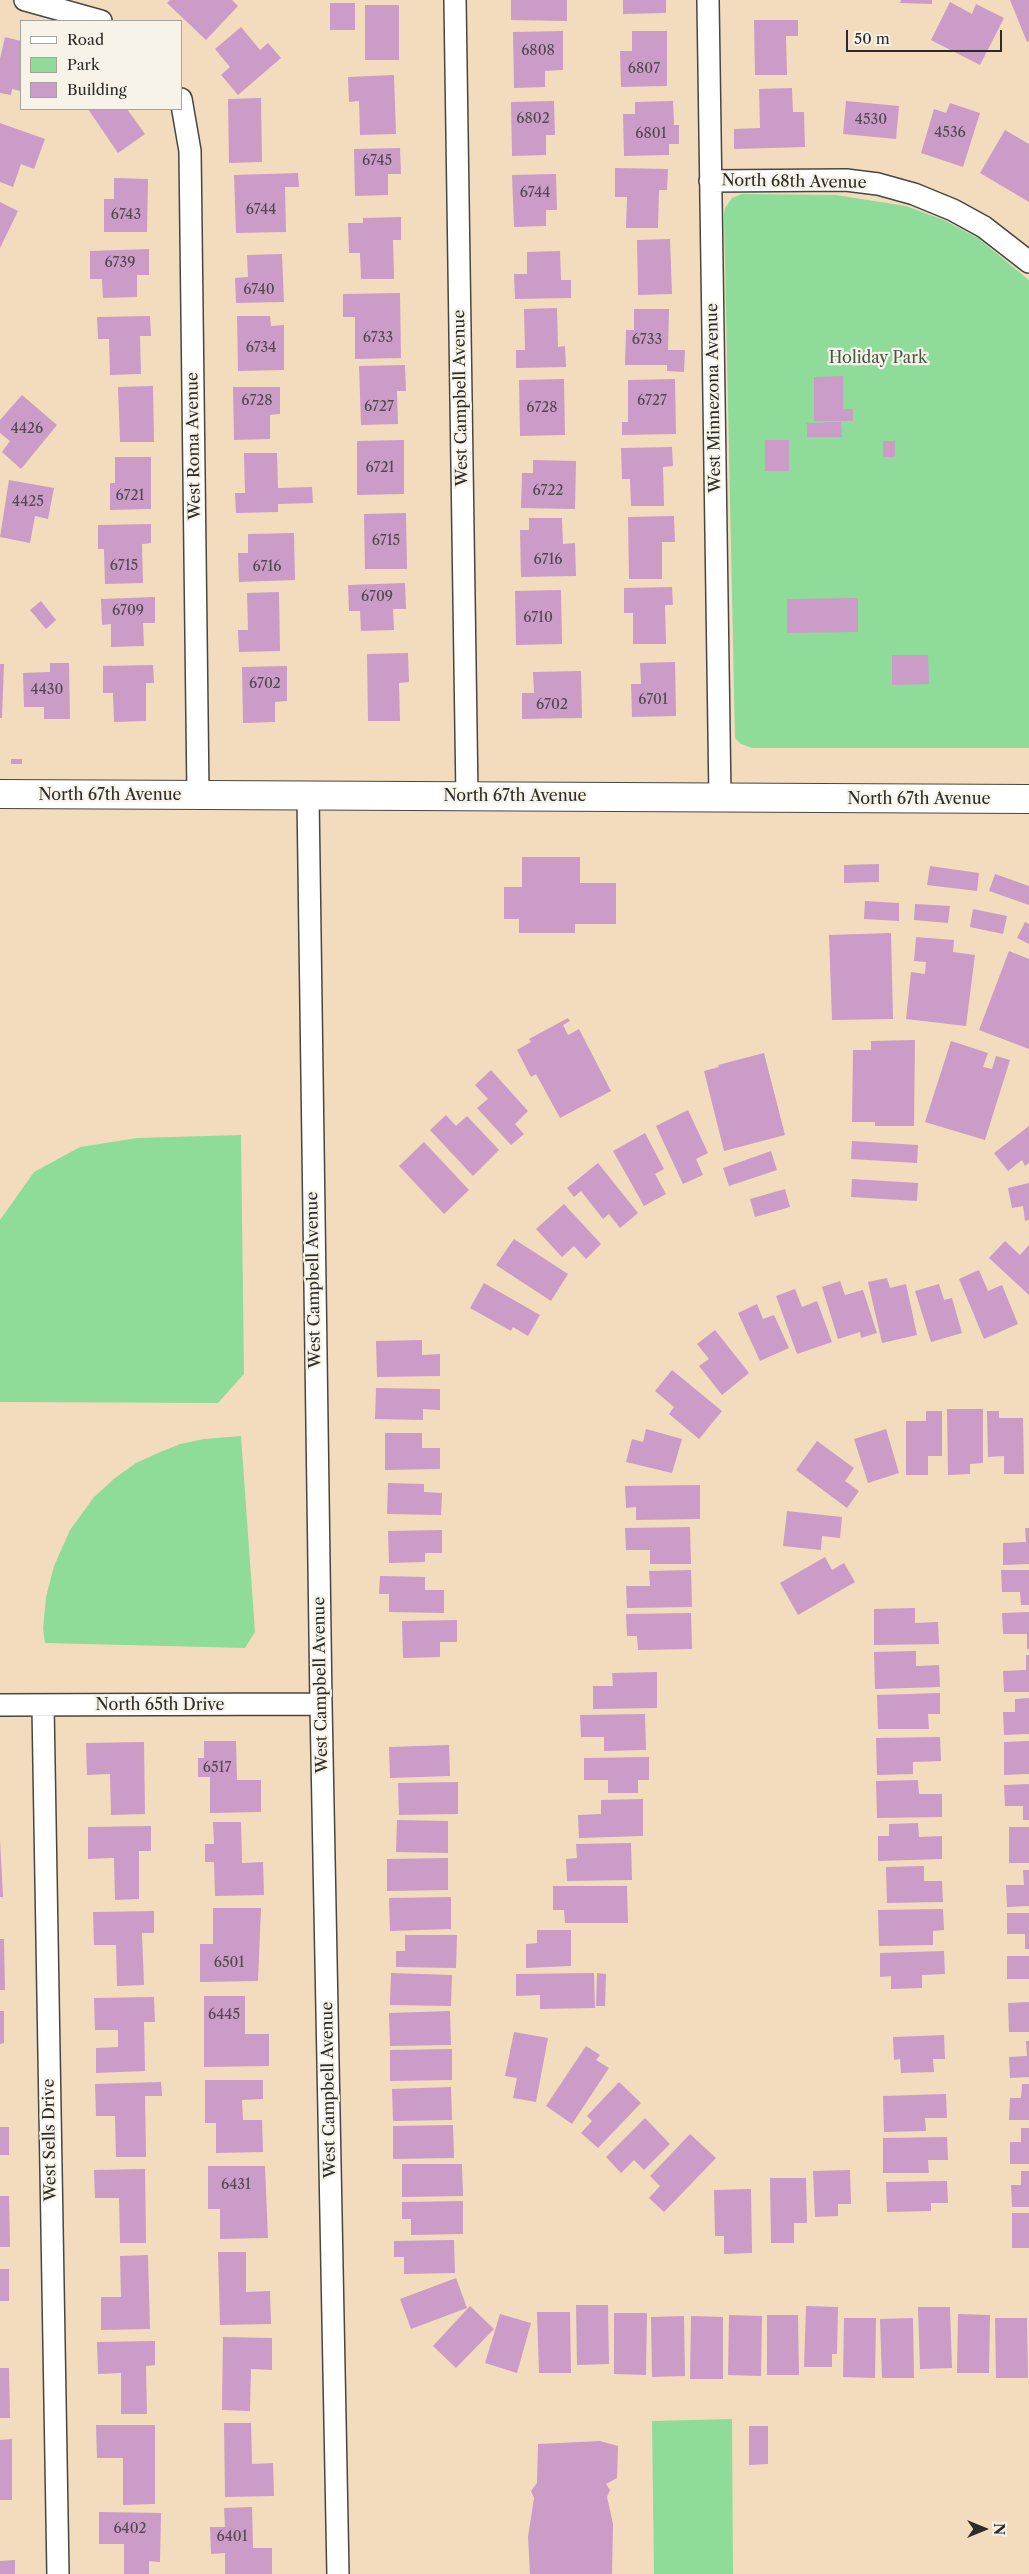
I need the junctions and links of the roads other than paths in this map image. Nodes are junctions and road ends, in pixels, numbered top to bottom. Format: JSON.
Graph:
{"nodes":[{"id":1,"x":25,"y":0,"type":"edge"},
{"id":2,"x":455,"y":0,"type":"edge"},
{"id":3,"x":708,"y":0,"type":"edge"},
{"id":4,"x":97,"y":20,"type":"edge"},
{"id":5,"x":182,"y":105,"type":"edge"},
{"id":6,"x":710,"y":181,"type":"junction"},
{"id":7,"x":1029,"y":262,"type":"edge"},
{"id":8,"x":0,"y":794,"type":"edge"},
{"id":9,"x":198,"y":795,"type":"junction"},
{"id":10,"x":308,"y":796,"type":"junction"},
{"id":11,"x":467,"y":796,"type":"junction"},
{"id":12,"x":720,"y":797,"type":"junction"},
{"id":13,"x":1029,"y":799,"type":"edge"},
{"id":14,"x":321,"y":1704,"type":"junction"},
{"id":15,"x":0,"y":1705,"type":"edge"},
{"id":16,"x":43,"y":1706,"type":"junction"},
{"id":17,"x":58,"y":2574,"type":"edge"},
{"id":18,"x":338,"y":2574,"type":"edge"}],
"edges":[{"from":1,"to":4,"type":"street"},
{"from":2,"to":11,"type":"street","name":"West Campbell Avenue"},
{"from":3,"to":6,"type":"street","name":"West Minnezona Avenue"},
{"from":5,"to":9,"type":"street","name":"West Roma Avenue"},
{"from":6,"to":7,"type":"street","name":"North 68th Avenue"},
{"from":6,"to":12,"type":"street","name":"West Minnezona Avenue"},
{"from":8,"to":9,"type":"main road","name":"North 67th Avenue"},
{"from":9,"to":10,"type":"main road","name":"North 67th Avenue"},
{"from":10,"to":11,"type":"main road","name":"North 67th Avenue"},
{"from":10,"to":14,"type":"street","name":"West Campbell Avenue"},
{"from":11,"to":12,"type":"main road","name":"North 67th Avenue"},
{"from":12,"to":13,"type":"main road","name":"North 67th Avenue"},
{"from":14,"to":16,"type":"street","name":"North 65th Drive"},
{"from":14,"to":18,"type":"street","name":"West Campbell Avenue"},
{"from":15,"to":16,"type":"street","name":"North 65th Drive"},
{"from":16,"to":17,"type":"street","name":"West Sells Drive"}]}
